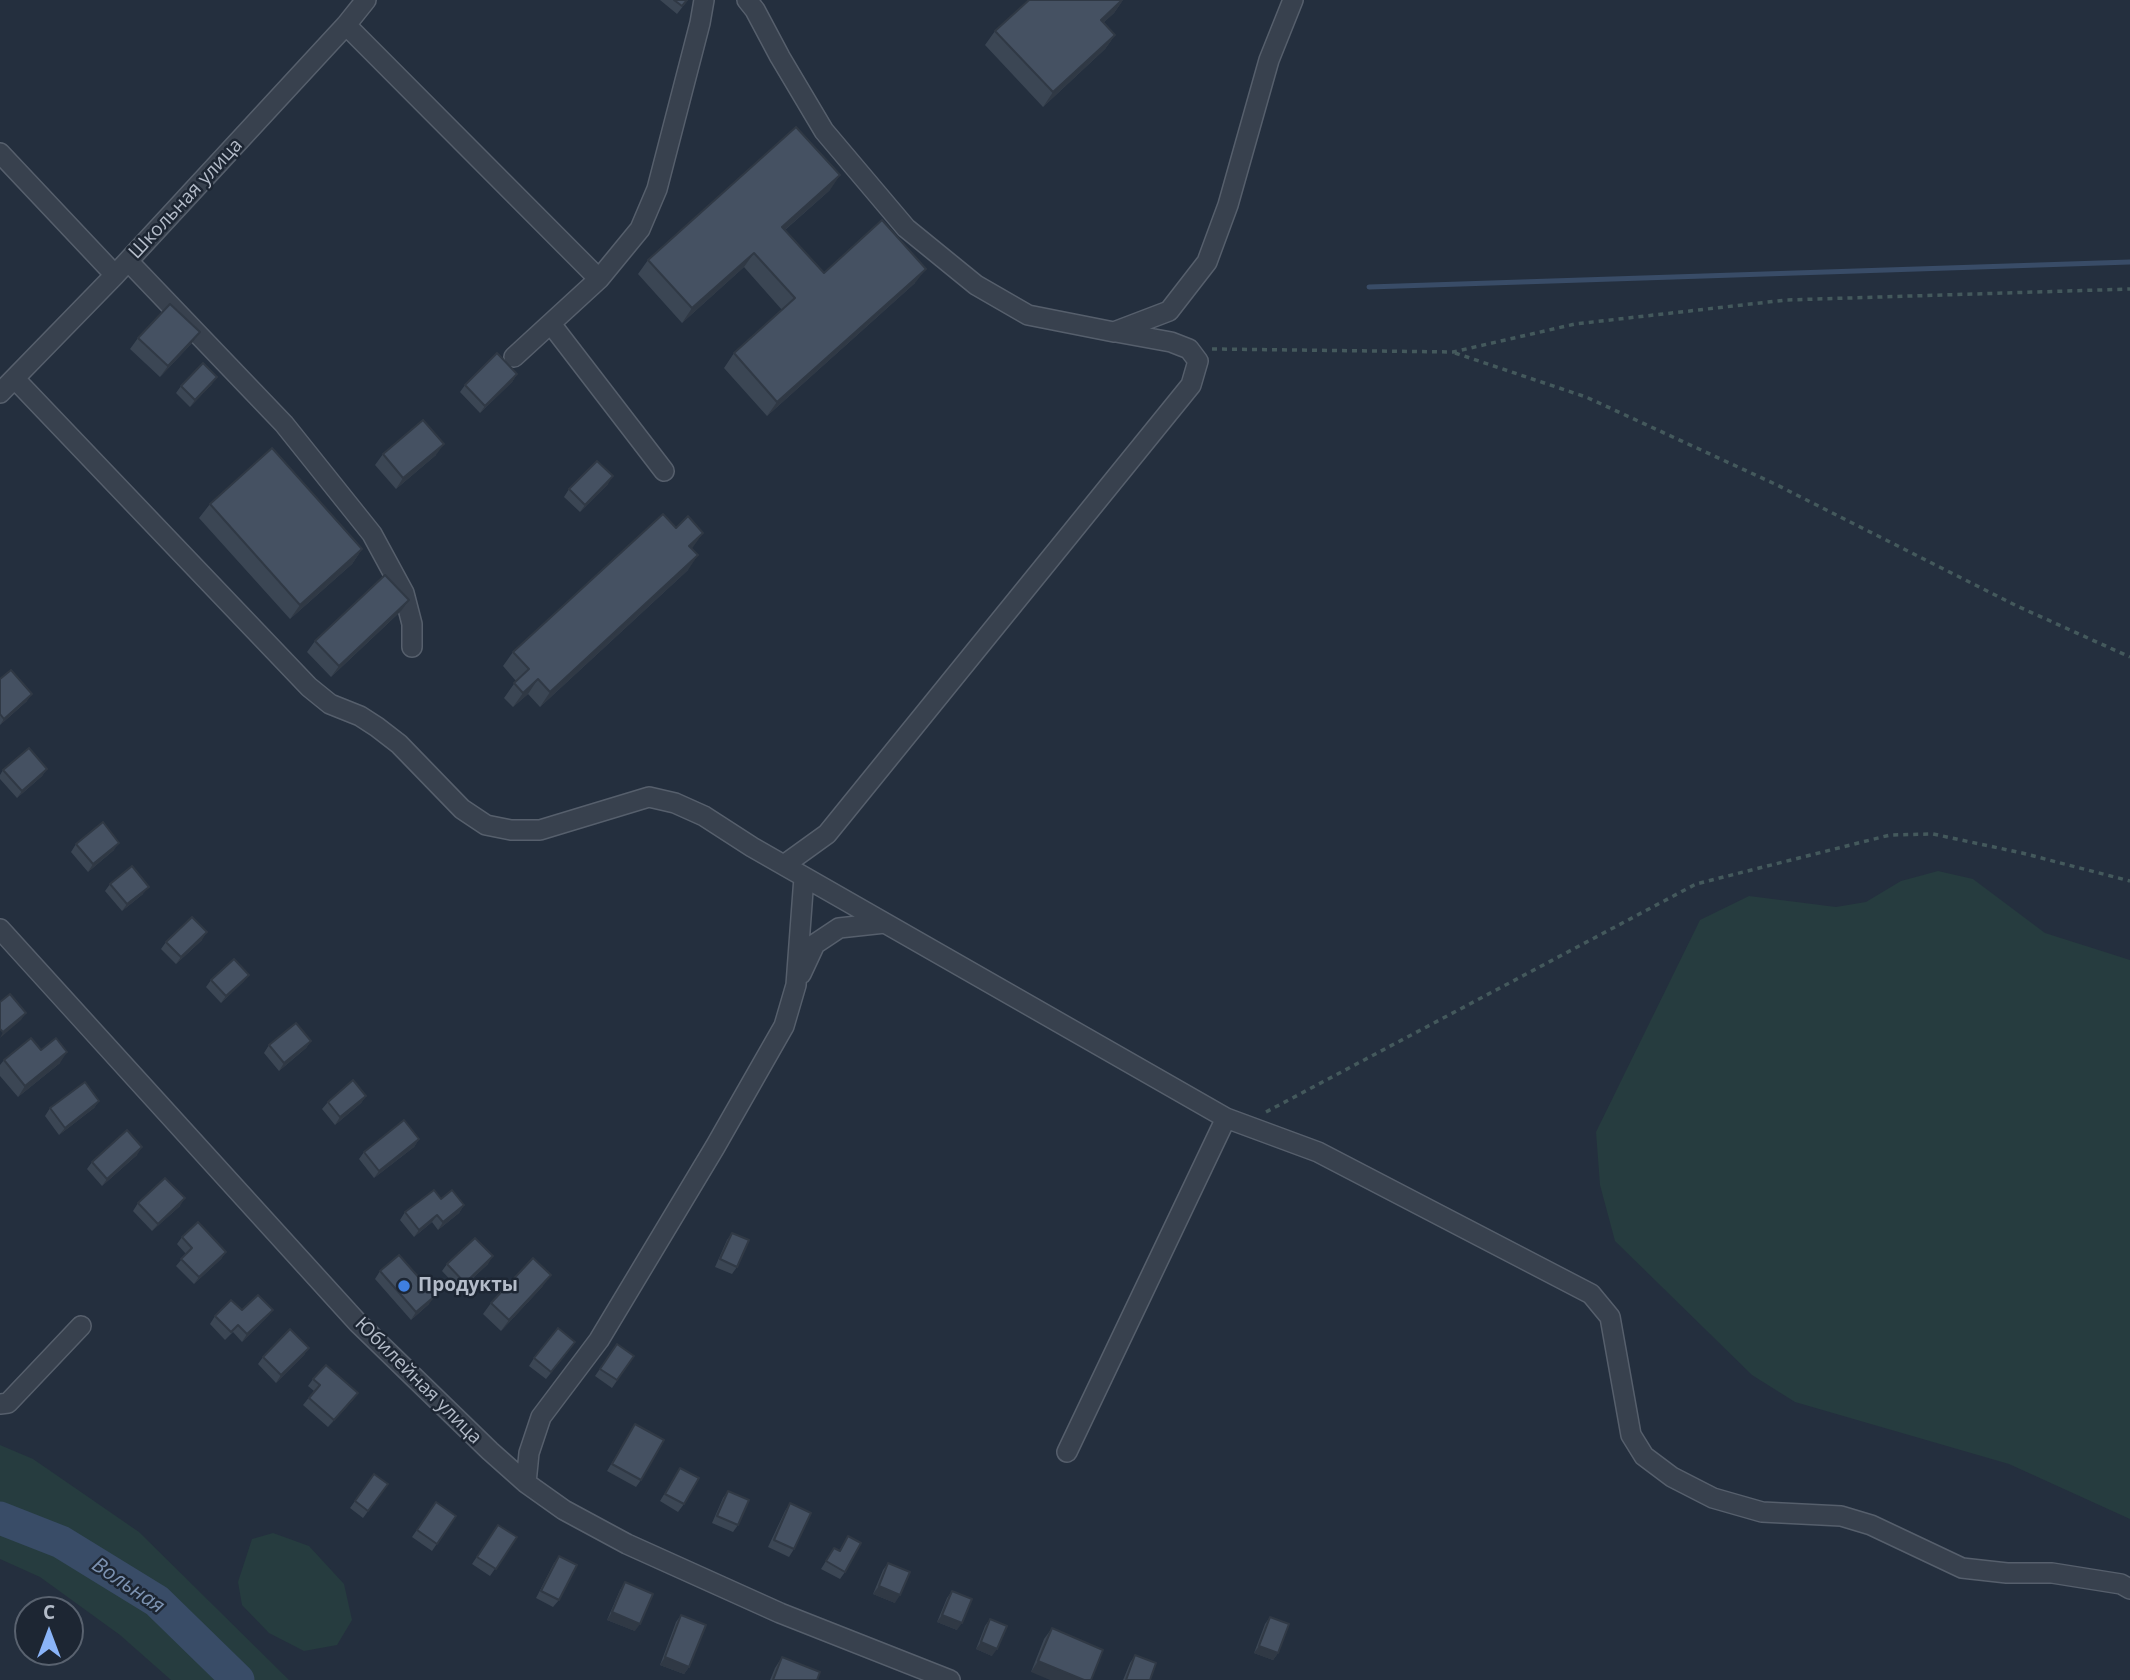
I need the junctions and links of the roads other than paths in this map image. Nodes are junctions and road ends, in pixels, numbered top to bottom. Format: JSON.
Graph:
{"nodes":[{"id":1,"x":366,"y":0,"type":"edge"},
{"id":2,"x":704,"y":0,"type":"edge"},
{"id":3,"x":747,"y":0,"type":"edge"},
{"id":4,"x":1293,"y":0,"type":"edge"},
{"id":5,"x":346,"y":25,"type":"junction"},
{"id":6,"x":0,"y":153,"type":"edge"},
{"id":7,"x":122,"y":268,"type":"junction"},
{"id":8,"x":599,"y":279,"type":"junction"},
{"id":9,"x":551,"y":324,"type":"junction"},
{"id":10,"x":1115,"y":332,"type":"junction"},
{"id":11,"x":514,"y":357,"type":"dead end"},
{"id":12,"x":15,"y":379,"type":"junction"},
{"id":13,"x":0,"y":393,"type":"edge"},
{"id":14,"x":664,"y":471,"type":"dead end"},
{"id":15,"x":412,"y":647,"type":"dead end"},
{"id":16,"x":784,"y":865,"type":"junction"},
{"id":17,"x":804,"y":877,"type":"junction"},
{"id":18,"x":885,"y":923,"type":"junction"},
{"id":19,"x":0,"y":929,"type":"edge"},
{"id":20,"x":796,"y":985,"type":"junction"},
{"id":21,"x":1226,"y":1118,"type":"junction"},
{"id":22,"x":81,"y":1326,"type":"dead end"},
{"id":23,"x":0,"y":1404,"type":"edge"},
{"id":24,"x":1067,"y":1452,"type":"dead end"},
{"id":25,"x":526,"y":1483,"type":"junction"},
{"id":26,"x":2130,"y":1589,"type":"edge"},
{"id":27,"x":950,"y":1680,"type":"edge"}],
"edges":[{"from":1,"to":5,"type":"street","name":"Школьная улица"},
{"from":2,"to":8,"type":"street"},
{"from":3,"to":10,"type":"street"},
{"from":4,"to":10,"type":"street"},
{"from":5,"to":7,"type":"street","name":"Школьная улица"},
{"from":5,"to":8,"type":"street"},
{"from":6,"to":7,"type":"street"},
{"from":7,"to":12,"type":"street","name":"Школьная улица"},
{"from":7,"to":15,"type":"street"},
{"from":8,"to":9,"type":"street"},
{"from":9,"to":11,"type":"street"},
{"from":9,"to":14,"type":"street"},
{"from":10,"to":16,"type":"street"},
{"from":12,"to":13,"type":"street","name":"Школьная улица"},
{"from":12,"to":16,"type":"street"},
{"from":16,"to":17,"type":"street"},
{"from":17,"to":18,"type":"street"},
{"from":17,"to":20,"type":"street"},
{"from":18,"to":20,"type":"street"},
{"from":18,"to":21,"type":"street"},
{"from":19,"to":25,"type":"street","name":"Юбилейная улица"},
{"from":20,"to":25,"type":"street"},
{"from":21,"to":24,"type":"street"},
{"from":21,"to":26,"type":"street"},
{"from":22,"to":23,"type":"street"},
{"from":25,"to":27,"type":"street","name":"Юбилейная улица"}]}
